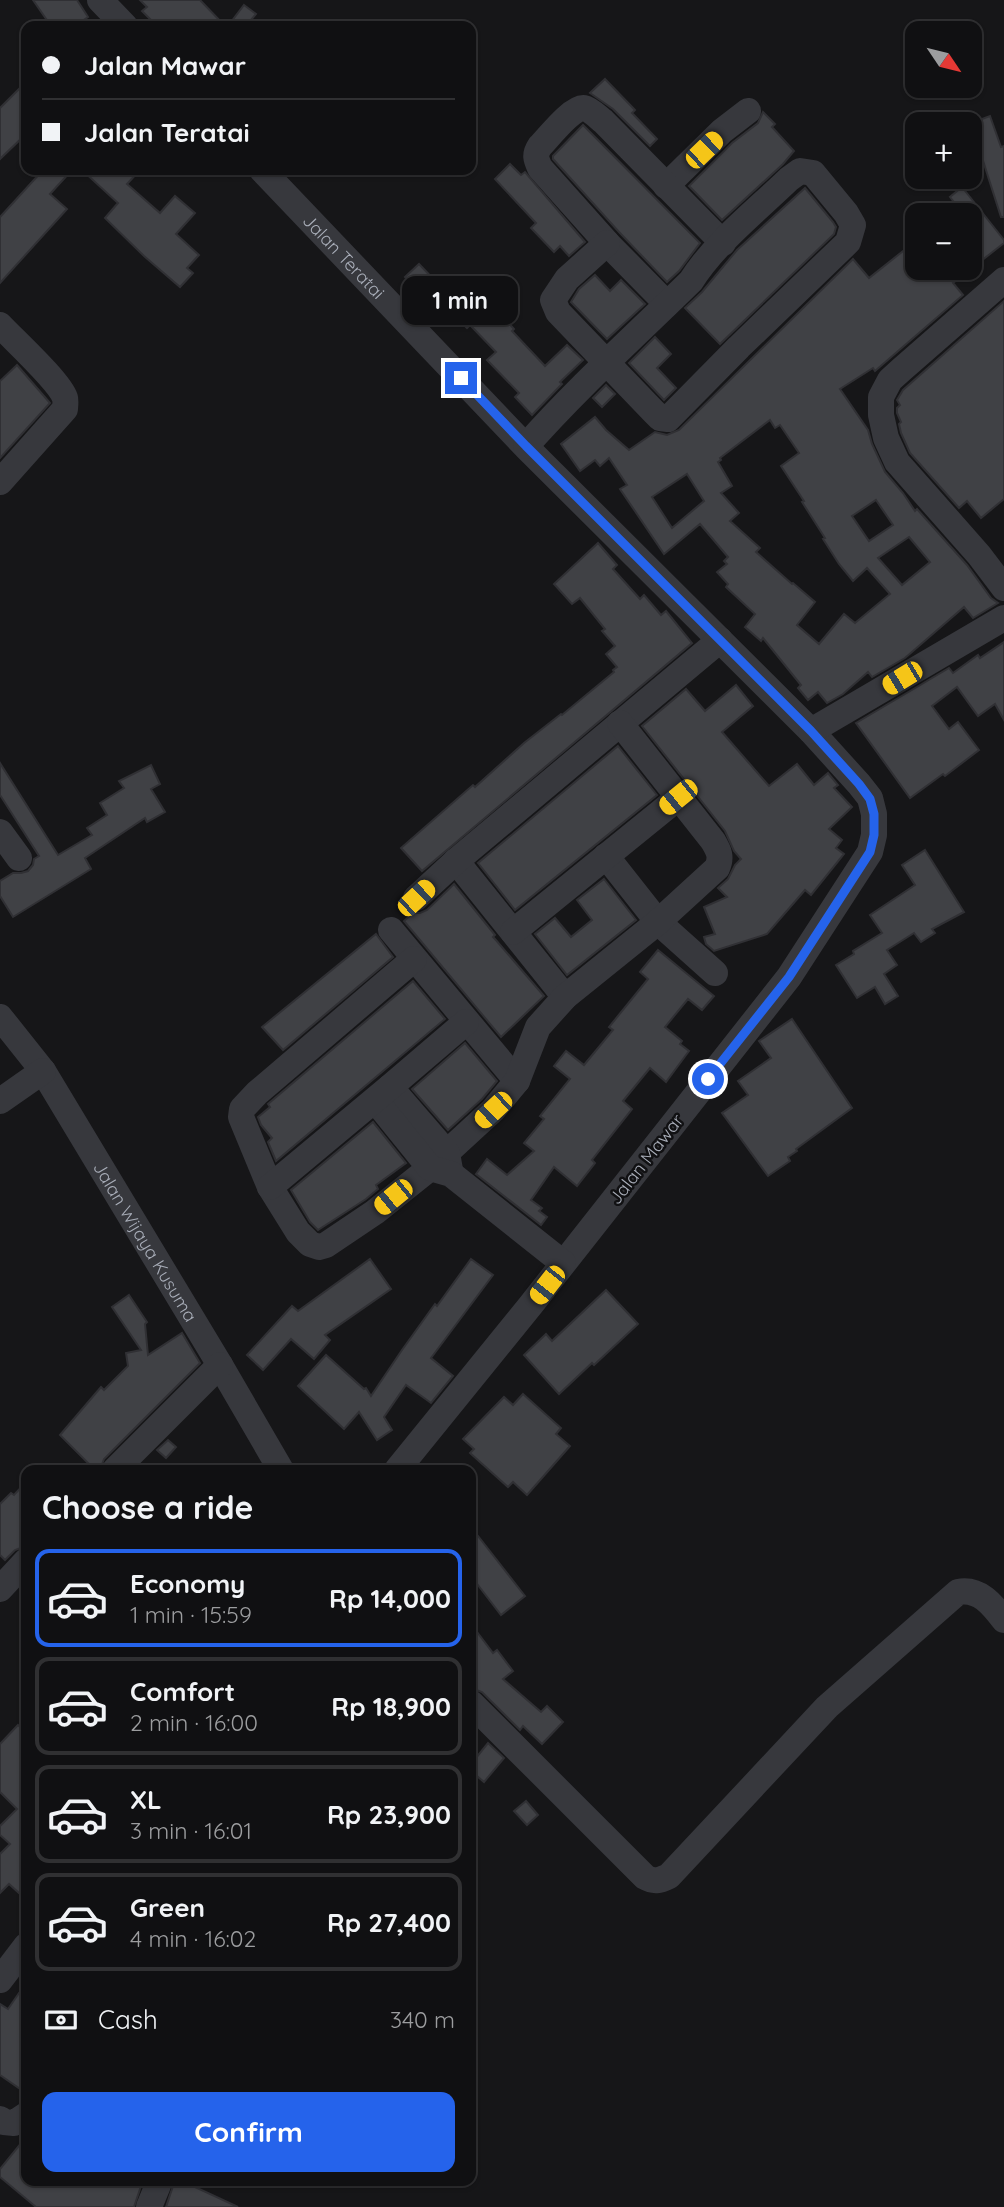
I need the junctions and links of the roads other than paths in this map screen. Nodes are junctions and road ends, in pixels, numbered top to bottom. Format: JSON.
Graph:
{"nodes":[{"id":1,"x":100,"y":0,"type":"edge"},
{"id":2,"x":120,"y":21,"type":"edge"},
{"id":3,"x":748,"y":111,"type":"dead end"},
{"id":4,"x":267,"y":175,"type":"edge"},
{"id":5,"x":666,"y":186,"type":"junction"},
{"id":6,"x":607,"y":243,"type":"junction"},
{"id":7,"x":723,"y":243,"type":"junction"},
{"id":8,"x":1004,"y":280,"type":"edge"},
{"id":9,"x":663,"y":300,"type":"junction"},
{"id":10,"x":0,"y":325,"type":"edge"},
{"id":11,"x":603,"y":358,"type":"junction"},
{"id":12,"x":521,"y":441,"type":"junction"},
{"id":13,"x":0,"y":482,"type":"edge"},
{"id":14,"x":1004,"y":588,"type":"edge"},
{"id":15,"x":1004,"y":618,"type":"edge"},
{"id":16,"x":720,"y":640,"type":"junction"},
{"id":17,"x":620,"y":723,"type":"junction"},
{"id":18,"x":811,"y":731,"type":"junction"},
{"id":19,"x":678,"y":797,"type":"junction"},
{"id":20,"x":0,"y":832,"type":"edge"},
{"id":21,"x":606,"y":856,"type":"junction"},
{"id":22,"x":19,"y":858,"type":"dead end"},
{"id":23,"x":456,"y":861,"type":"junction"},
{"id":24,"x":416,"y":898,"type":"dead end"},
{"id":25,"x":658,"y":922,"type":"junction"},
{"id":26,"x":391,"y":930,"type":"dead end"},
{"id":27,"x":513,"y":932,"type":"junction"},
{"id":28,"x":414,"y":959,"type":"junction"},
{"id":29,"x":715,"y":973,"type":"dead end"},
{"id":30,"x":565,"y":997,"type":"junction"},
{"id":31,"x":0,"y":1017,"type":"edge"},
{"id":32,"x":466,"y":1022,"type":"junction"},
{"id":33,"x":43,"y":1072,"type":"junction"},
{"id":34,"x":517,"y":1081,"type":"junction"},
{"id":35,"x":382,"y":1094,"type":"junction"},
{"id":36,"x":0,"y":1101,"type":"edge"},
{"id":37,"x":443,"y":1165,"type":"junction"},
{"id":38,"x":270,"y":1187,"type":"junction"},
{"id":39,"x":564,"y":1263,"type":"junction"},
{"id":40,"x":220,"y":1365,"type":"junction"},
{"id":41,"x":120,"y":1465,"type":"edge"},
{"id":42,"x":278,"y":1465,"type":"edge"},
{"id":43,"x":401,"y":1465,"type":"edge"},
{"id":44,"x":21,"y":1566,"type":"edge"},
{"id":45,"x":0,"y":1589,"type":"edge"},
{"id":46,"x":998,"y":1612,"type":"edge"},
{"id":47,"x":476,"y":1708,"type":"edge"},
{"id":48,"x":21,"y":1952,"type":"edge"},
{"id":49,"x":1,"y":1977,"type":"edge"},
{"id":50,"x":158,"y":2186,"type":"edge"},
{"id":51,"x":149,"y":2207,"type":"edge"}],
"edges":[{"from":1,"to":2,"type":"street"},
{"from":3,"to":5,"type":"street"},
{"from":4,"to":12,"type":"street","name":"Jalan Teratai"},
{"from":5,"to":6,"type":"street"},
{"from":5,"to":7,"type":"street"},
{"from":6,"to":9,"type":"street"},
{"from":6,"to":11,"type":"street"},
{"from":7,"to":9,"type":"street"},
{"from":7,"to":11,"type":"street"},
{"from":8,"to":14,"type":"street"},
{"from":9,"to":11,"type":"street"},
{"from":10,"to":13,"type":"street"},
{"from":11,"to":12,"type":"street"},
{"from":12,"to":16,"type":"street","name":"Jalan Teratai"},
{"from":15,"to":18,"type":"street"},
{"from":16,"to":17,"type":"street"},
{"from":16,"to":18,"type":"street","name":"Jalan Teratai"},
{"from":17,"to":19,"type":"street"},
{"from":17,"to":23,"type":"street"},
{"from":18,"to":39,"type":"street","name":"Jalan Mawar"},
{"from":19,"to":21,"type":"street"},
{"from":19,"to":25,"type":"street"},
{"from":20,"to":22,"type":"street"},
{"from":21,"to":25,"type":"street"},
{"from":21,"to":27,"type":"street"},
{"from":23,"to":24,"type":"street"},
{"from":23,"to":27,"type":"street"},
{"from":25,"to":29,"type":"street"},
{"from":25,"to":30,"type":"street"},
{"from":26,"to":28,"type":"street"},
{"from":27,"to":30,"type":"street"},
{"from":28,"to":32,"type":"street"},
{"from":28,"to":38,"type":"street"},
{"from":30,"to":34,"type":"street"},
{"from":31,"to":33,"type":"street","name":"Jalan Wijaya Kusuma"},
{"from":32,"to":34,"type":"street"},
{"from":32,"to":35,"type":"street"},
{"from":33,"to":36,"type":"street"},
{"from":33,"to":40,"type":"street","name":"Jalan Wijaya Kusuma"},
{"from":34,"to":37,"type":"street"},
{"from":35,"to":37,"type":"street"},
{"from":35,"to":38,"type":"street"},
{"from":37,"to":38,"type":"street"},
{"from":37,"to":39,"type":"street"},
{"from":39,"to":43,"type":"street","name":"Jalan Mawar"},
{"from":40,"to":41,"type":"street"},
{"from":40,"to":42,"type":"street","name":"Jalan Wijaya Kusuma"},
{"from":44,"to":45,"type":"street"},
{"from":46,"to":47,"type":"street"},
{"from":48,"to":49,"type":"street"},
{"from":50,"to":51,"type":"street"}]}
